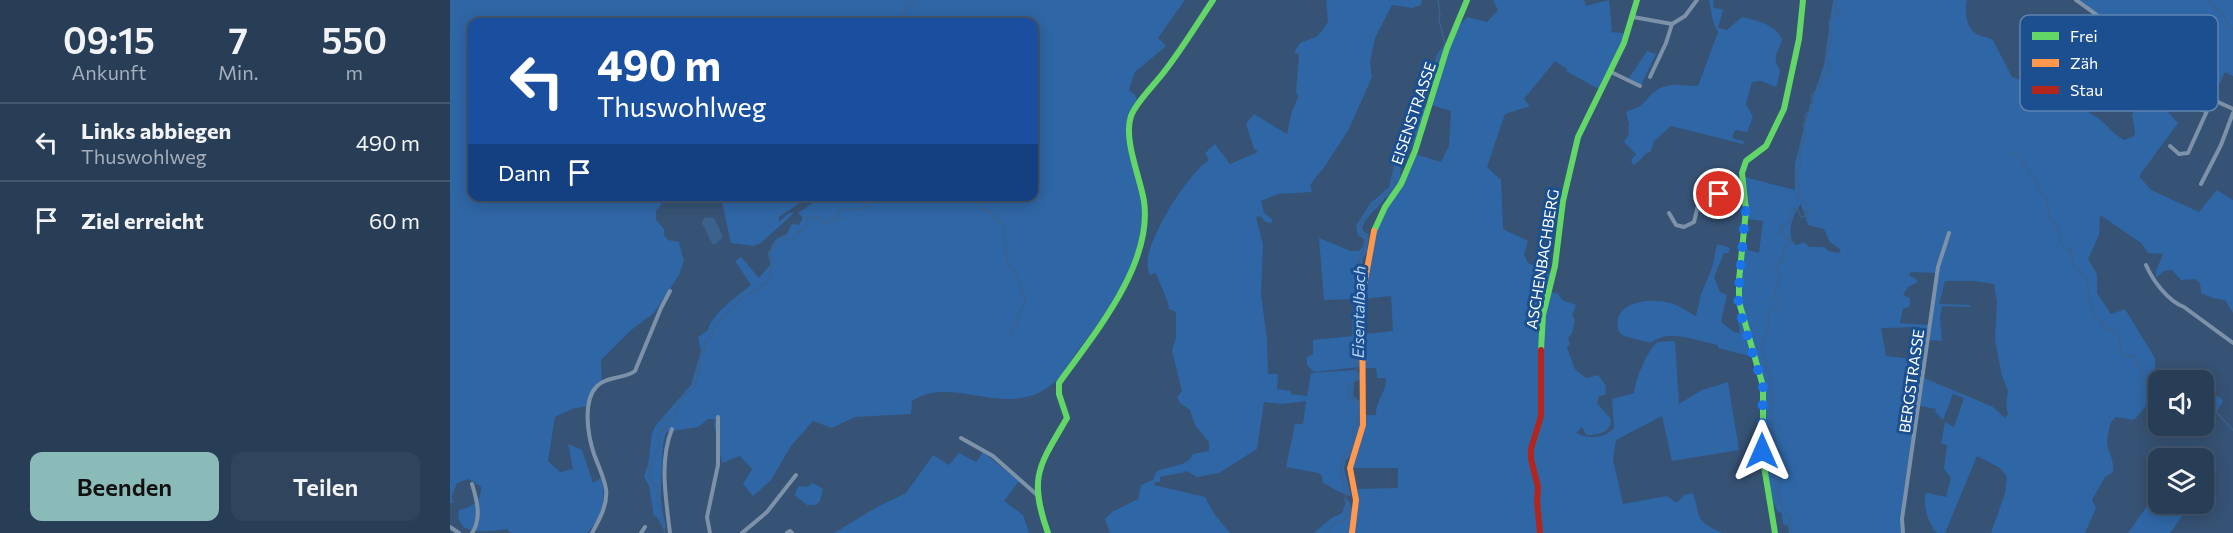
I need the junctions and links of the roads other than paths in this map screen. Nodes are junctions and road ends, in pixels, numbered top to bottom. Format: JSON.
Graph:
{"nodes":[{"id":1,"x":1213,"y":0,"type":"edge"},
{"id":2,"x":1467,"y":0,"type":"edge"},
{"id":3,"x":1637,"y":0,"type":"edge"},
{"id":4,"x":1697,"y":0,"type":"edge"},
{"id":5,"x":1803,"y":0,"type":"edge"},
{"id":6,"x":2076,"y":0,"type":"edge"},
{"id":7,"x":2095,"y":15,"type":"edge"},
{"id":8,"x":1633,"y":16,"type":"junction"},
{"id":9,"x":1672,"y":24,"type":"junction"},
{"id":10,"x":1611,"y":72,"type":"junction"},
{"id":11,"x":1650,"y":77,"type":"dead end"},
{"id":12,"x":1633,"y":92,"type":"dead end"},
{"id":13,"x":2218,"y":103,"type":"edge"},
{"id":14,"x":2207,"y":111,"type":"edge"},
{"id":15,"x":2233,"y":111,"type":"edge"},
{"id":16,"x":2169,"y":146,"type":"dead end"},
{"id":17,"x":2200,"y":184,"type":"dead end"},
{"id":18,"x":1746,"y":205,"type":"junction"},
{"id":19,"x":1669,"y":213,"type":"dead end"},
{"id":20,"x":1949,"y":233,"type":"dead end"},
{"id":21,"x":2146,"y":265,"type":"dead end"},
{"id":22,"x":670,"y":291,"type":"dead end"},
{"id":23,"x":2233,"y":343,"type":"edge"},
{"id":24,"x":718,"y":417,"type":"dead end"},
{"id":25,"x":672,"y":429,"type":"dead end"},
{"id":26,"x":961,"y":438,"type":"dead end"},
{"id":27,"x":796,"y":475,"type":"dead end"},
{"id":28,"x":472,"y":484,"type":"dead end"},
{"id":29,"x":1036,"y":494,"type":"junction"},
{"id":30,"x":645,"y":526,"type":"dead end"},
{"id":31,"x":450,"y":527,"type":"edge"},
{"id":32,"x":459,"y":533,"type":"edge"},
{"id":33,"x":472,"y":533,"type":"edge"},
{"id":34,"x":592,"y":533,"type":"edge"},
{"id":35,"x":641,"y":533,"type":"edge"},
{"id":36,"x":670,"y":533,"type":"edge"},
{"id":37,"x":710,"y":533,"type":"edge"},
{"id":38,"x":742,"y":533,"type":"edge"},
{"id":39,"x":1048,"y":533,"type":"edge"},
{"id":40,"x":1352,"y":533,"type":"edge"},
{"id":41,"x":1540,"y":533,"type":"edge"},
{"id":42,"x":1776,"y":533,"type":"edge"},
{"id":43,"x":1903,"y":533,"type":"edge"}],
"edges":[{"from":1,"to":29,"type":"street"},
{"from":2,"to":40,"type":"street","name":"EISENSTRASSE"},
{"from":3,"to":8,"type":"street","name":"ASCHENBACHBERG"},
{"from":4,"to":9,"type":"street"},
{"from":5,"to":18,"type":"street"},
{"from":6,"to":7,"type":"street"},
{"from":8,"to":9,"type":"street"},
{"from":8,"to":10,"type":"street","name":"ASCHENBACHBERG"},
{"from":9,"to":11,"type":"street"},
{"from":10,"to":12,"type":"street"},
{"from":10,"to":41,"type":"street","name":"ASCHENBACHBERG"},
{"from":13,"to":15,"type":"street"},
{"from":14,"to":16,"type":"street"},
{"from":15,"to":17,"type":"street"},
{"from":18,"to":19,"type":"street"},
{"from":18,"to":42,"type":"street"},
{"from":20,"to":43,"type":"street","name":"BERGSTRASSE"},
{"from":21,"to":23,"type":"street"},
{"from":22,"to":34,"type":"street"},
{"from":24,"to":37,"type":"street"},
{"from":25,"to":36,"type":"street"},
{"from":26,"to":29,"type":"street"},
{"from":27,"to":38,"type":"street"},
{"from":28,"to":33,"type":"street"},
{"from":29,"to":39,"type":"street"},
{"from":30,"to":35,"type":"street"},
{"from":31,"to":32,"type":"street"}]}
